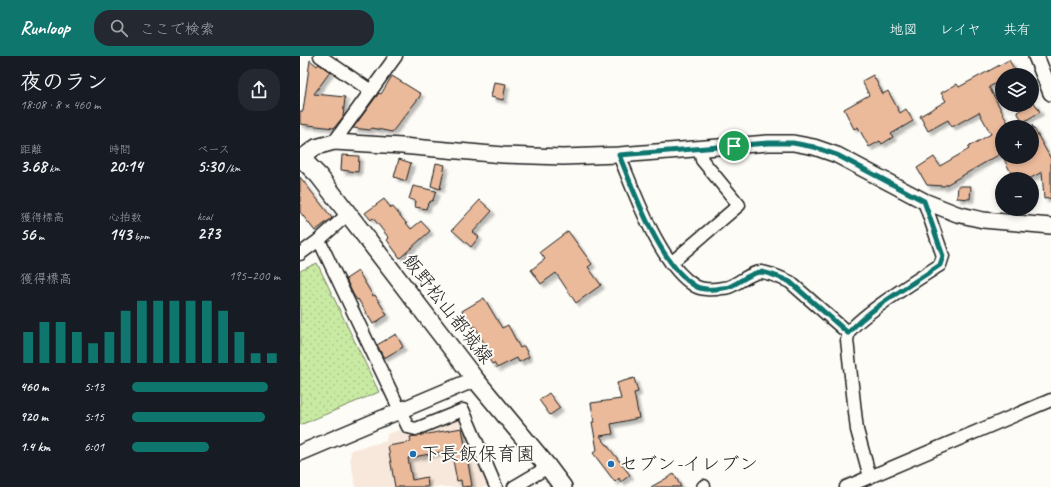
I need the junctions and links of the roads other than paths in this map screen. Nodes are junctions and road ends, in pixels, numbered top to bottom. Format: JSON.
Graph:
{"nodes":[{"id":1,"x":320,"y":56,"type":"edge"},
{"id":2,"x":396,"y":56,"type":"edge"},
{"id":3,"x":1036,"y":56,"type":"edge"},
{"id":4,"x":371,"y":91,"type":"junction"},
{"id":5,"x":1051,"y":93,"type":"edge"},
{"id":6,"x":334,"y":142,"type":"junction"},
{"id":7,"x":700,"y":149,"type":"junction"},
{"id":8,"x":619,"y":155,"type":"junction"},
{"id":9,"x":300,"y":158,"type":"edge"},
{"id":10,"x":924,"y":201,"type":"junction"},
{"id":11,"x":348,"y":214,"type":"junction"},
{"id":12,"x":1051,"y":226,"type":"edge"},
{"id":13,"x":320,"y":240,"type":"junction"},
{"id":14,"x":300,"y":254,"type":"edge"},
{"id":15,"x":671,"y":263,"type":"junction"},
{"id":16,"x":848,"y":333,"type":"junction"},
{"id":17,"x":475,"y":379,"type":"junction"},
{"id":18,"x":1051,"y":400,"type":"edge"},
{"id":19,"x":400,"y":410,"type":"junction"},
{"id":20,"x":300,"y":453,"type":"edge"},
{"id":21,"x":548,"y":467,"type":"junction"},
{"id":22,"x":870,"y":477,"type":"junction"},
{"id":23,"x":850,"y":486,"type":"edge"},
{"id":24,"x":496,"y":487,"type":"edge"},
{"id":25,"x":514,"y":487,"type":"edge"},
{"id":26,"x":563,"y":487,"type":"edge"}],
"edges":[{"from":1,"to":4,"type":"street"},
{"from":2,"to":4,"type":"street"},
{"from":3,"to":5,"type":"street"},
{"from":4,"to":6,"type":"street"},
{"from":6,"to":8,"type":"street"},
{"from":6,"to":9,"type":"street"},
{"from":7,"to":8,"type":"street"},
{"from":7,"to":10,"type":"street"},
{"from":7,"to":15,"type":"street"},
{"from":8,"to":15,"type":"street"},
{"from":9,"to":11,"type":"main road","name":"飯野松山都城線"},
{"from":10,"to":12,"type":"street"},
{"from":10,"to":16,"type":"street"},
{"from":11,"to":13,"type":"street"},
{"from":11,"to":17,"type":"main road","name":"飯野松山都城線"},
{"from":13,"to":14,"type":"street"},
{"from":13,"to":19,"type":"street"},
{"from":15,"to":16,"type":"street"},
{"from":16,"to":22,"type":"street"},
{"from":17,"to":19,"type":"street"},
{"from":17,"to":21,"type":"main road","name":"飯野松山都城線"},
{"from":18,"to":22,"type":"street"},
{"from":19,"to":20,"type":"street"},
{"from":19,"to":24,"type":"street"},
{"from":21,"to":25,"type":"street"},
{"from":21,"to":26,"type":"main road","name":"飯野松山都城線"},
{"from":22,"to":23,"type":"street"}]}
